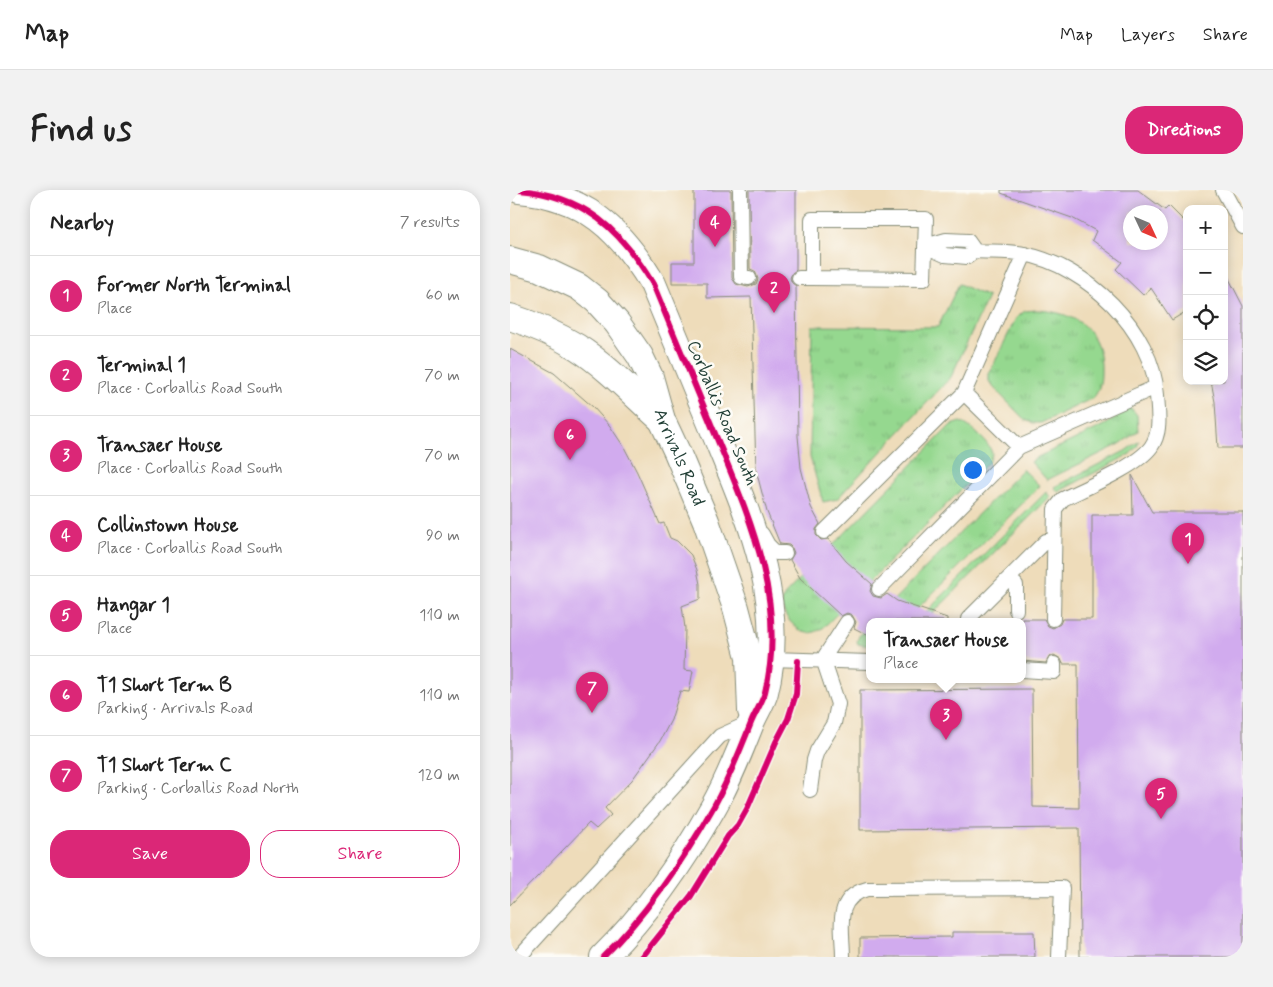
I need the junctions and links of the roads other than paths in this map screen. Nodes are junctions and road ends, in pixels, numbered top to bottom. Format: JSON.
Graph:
{"nodes":[{"id":1,"x":519,"y":190,"type":"edge"},
{"id":2,"x":740,"y":190,"type":"edge"},
{"id":3,"x":1223,"y":190,"type":"edge"},
{"id":4,"x":1243,"y":227,"type":"edge"},
{"id":5,"x":925,"y":246,"type":"junction"},
{"id":6,"x":1025,"y":254,"type":"junction"},
{"id":7,"x":510,"y":260,"type":"edge"},
{"id":8,"x":749,"y":278,"type":"dead end"},
{"id":9,"x":510,"y":317,"type":"edge"},
{"id":10,"x":1156,"y":387,"type":"junction"},
{"id":11,"x":964,"y":393,"type":"junction"},
{"id":12,"x":662,"y":420,"type":"junction"},
{"id":13,"x":1018,"y":447,"type":"junction"},
{"id":14,"x":743,"y":501,"type":"junction"},
{"id":15,"x":824,"y":532,"type":"dead end"},
{"id":16,"x":1054,"y":542,"type":"junction"},
{"id":17,"x":785,"y":553,"type":"dead end"},
{"id":18,"x":1009,"y":578,"type":"junction"},
{"id":19,"x":879,"y":589,"type":"dead end"},
{"id":20,"x":1016,"y":610,"type":"dead end"},
{"id":21,"x":969,"y":618,"type":"edge"},
{"id":22,"x":1053,"y":619,"type":"dead end"},
{"id":23,"x":847,"y":622,"type":"dead end"},
{"id":24,"x":770,"y":659,"type":"junction"},
{"id":25,"x":823,"y":659,"type":"junction"},
{"id":26,"x":866,"y":662,"type":"edge"},
{"id":27,"x":1054,"y":664,"type":"dead end"},
{"id":28,"x":1026,"y":670,"type":"edge"},
{"id":29,"x":752,"y":722,"type":"junction"},
{"id":30,"x":810,"y":790,"type":"dead end"},
{"id":31,"x":519,"y":957,"type":"edge"},
{"id":32,"x":602,"y":957,"type":"edge"},
{"id":33,"x":843,"y":957,"type":"edge"},
{"id":34,"x":1059,"y":957,"type":"edge"}],
"edges":[{"from":1,"to":14,"type":"street","name":"Corballis Road South"},
{"from":2,"to":8,"type":"lane"},
{"from":3,"to":4,"type":"lane"},
{"from":5,"to":5,"type":"lane"},
{"from":5,"to":6,"type":"lane"},
{"from":6,"to":10,"type":"lane"},
{"from":6,"to":11,"type":"lane"},
{"from":7,"to":12,"type":"street","name":"Arrivals Road"},
{"from":9,"to":12,"type":"street"},
{"from":10,"to":13,"type":"lane"},
{"from":10,"to":16,"type":"lane"},
{"from":11,"to":13,"type":"lane"},
{"from":11,"to":15,"type":"lane"},
{"from":12,"to":29,"type":"street","name":"Arrivals Road"},
{"from":13,"to":19,"type":"lane"},
{"from":14,"to":17,"type":"lane"},
{"from":14,"to":24,"type":"street","name":"Corballis Road South"},
{"from":16,"to":18,"type":"lane"},
{"from":16,"to":22,"type":"lane"},
{"from":18,"to":20,"type":"lane"},
{"from":18,"to":21,"type":"lane"},
{"from":23,"to":25,"type":"lane"},
{"from":24,"to":25,"type":"lane"},
{"from":24,"to":29,"type":"street","name":"Corballis Road South"},
{"from":25,"to":26,"type":"lane"},
{"from":25,"to":30,"type":"lane"},
{"from":27,"to":28,"type":"lane"},
{"from":29,"to":31,"type":"lane"},
{"from":29,"to":32,"type":"street","name":"Corballis Road South"},
{"from":33,"to":34,"type":"lane"}]}
